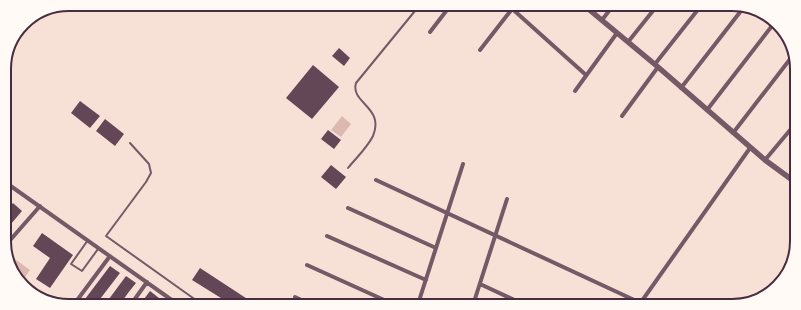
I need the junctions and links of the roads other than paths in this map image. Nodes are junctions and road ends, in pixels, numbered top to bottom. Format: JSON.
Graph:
{"nodes":[{"id":1,"x":415,"y":11,"type":"edge"},
{"id":2,"x":446,"y":11,"type":"edge"},
{"id":3,"x":509,"y":11,"type":"edge"},
{"id":4,"x":514,"y":11,"type":"edge"},
{"id":5,"x":591,"y":11,"type":"edge"},
{"id":6,"x":609,"y":11,"type":"edge"},
{"id":7,"x":653,"y":11,"type":"edge"},
{"id":8,"x":697,"y":11,"type":"edge"},
{"id":9,"x":741,"y":12,"type":"edge"},
{"id":10,"x":602,"y":20,"type":"junction"},
{"id":11,"x":772,"y":27,"type":"edge"},
{"id":12,"x":430,"y":32,"type":"dead end"},
{"id":13,"x":617,"y":33,"type":"junction"},
{"id":14,"x":628,"y":42,"type":"junction"},
{"id":15,"x":480,"y":50,"type":"dead end"},
{"id":16,"x":790,"y":60,"type":"edge"},
{"id":17,"x":656,"y":66,"type":"junction"},
{"id":18,"x":586,"y":75,"type":"junction"},
{"id":19,"x":681,"y":88,"type":"junction"},
{"id":20,"x":575,"y":91,"type":"dead end"},
{"id":21,"x":707,"y":110,"type":"junction"},
{"id":22,"x":622,"y":116,"type":"dead end"},
{"id":23,"x":790,"y":130,"type":"edge"},
{"id":24,"x":733,"y":133,"type":"junction"},
{"id":25,"x":130,"y":143,"type":"dead end"},
{"id":26,"x":750,"y":148,"type":"junction"},
{"id":27,"x":765,"y":160,"type":"junction"},
{"id":28,"x":463,"y":164,"type":"dead end"},
{"id":29,"x":348,"y":168,"type":"dead end"},
{"id":30,"x":790,"y":178,"type":"edge"},
{"id":31,"x":376,"y":180,"type":"dead end"},
{"id":32,"x":11,"y":186,"type":"edge"},
{"id":33,"x":508,"y":199,"type":"dead end"},
{"id":34,"x":40,"y":206,"type":"junction"},
{"id":35,"x":348,"y":208,"type":"dead end"},
{"id":36,"x":447,"y":213,"type":"junction"},
{"id":37,"x":328,"y":236,"type":"dead end"},
{"id":38,"x":495,"y":236,"type":"junction"},
{"id":39,"x":11,"y":239,"type":"edge"},
{"id":40,"x":88,"y":240,"type":"junction"},
{"id":41,"x":98,"y":248,"type":"junction"},
{"id":42,"x":436,"y":248,"type":"junction"},
{"id":43,"x":110,"y":256,"type":"junction"},
{"id":44,"x":307,"y":265,"type":"dead end"},
{"id":45,"x":426,"y":280,"type":"junction"},
{"id":46,"x":147,"y":282,"type":"junction"},
{"id":47,"x":480,"y":284,"type":"junction"},
{"id":48,"x":295,"y":297,"type":"dead end"},
{"id":49,"x":78,"y":299,"type":"edge"},
{"id":50,"x":135,"y":299,"type":"edge"},
{"id":51,"x":170,"y":299,"type":"edge"},
{"id":52,"x":194,"y":299,"type":"edge"},
{"id":53,"x":299,"y":299,"type":"edge"},
{"id":54,"x":382,"y":299,"type":"edge"},
{"id":55,"x":420,"y":299,"type":"edge"},
{"id":56,"x":475,"y":299,"type":"edge"},
{"id":57,"x":511,"y":299,"type":"edge"},
{"id":58,"x":628,"y":299,"type":"edge"},
{"id":59,"x":643,"y":299,"type":"edge"}],
"edges":[{"from":1,"to":29,"type":"lane"},
{"from":2,"to":12,"type":"street"},
{"from":3,"to":15,"type":"street"},
{"from":4,"to":18,"type":"street"},
{"from":5,"to":10,"type":"street"},
{"from":6,"to":10,"type":"street"},
{"from":7,"to":14,"type":"street"},
{"from":8,"to":17,"type":"street"},
{"from":9,"to":19,"type":"street"},
{"from":10,"to":13,"type":"street"},
{"from":11,"to":21,"type":"street"},
{"from":13,"to":14,"type":"street"},
{"from":13,"to":18,"type":"street"},
{"from":14,"to":17,"type":"street"},
{"from":16,"to":24,"type":"street"},
{"from":17,"to":19,"type":"street"},
{"from":17,"to":22,"type":"street"},
{"from":18,"to":20,"type":"street"},
{"from":19,"to":21,"type":"street"},
{"from":21,"to":24,"type":"street"},
{"from":23,"to":27,"type":"street"},
{"from":24,"to":26,"type":"street"},
{"from":25,"to":52,"type":"lane"},
{"from":26,"to":27,"type":"street"},
{"from":26,"to":59,"type":"street"},
{"from":27,"to":30,"type":"street"},
{"from":28,"to":36,"type":"street"},
{"from":31,"to":36,"type":"street"},
{"from":32,"to":34,"type":"street"},
{"from":33,"to":38,"type":"street"},
{"from":34,"to":39,"type":"street"},
{"from":34,"to":40,"type":"street"},
{"from":35,"to":42,"type":"street"},
{"from":36,"to":38,"type":"street"},
{"from":36,"to":42,"type":"street"},
{"from":37,"to":45,"type":"street"},
{"from":38,"to":47,"type":"street"},
{"from":38,"to":58,"type":"street"},
{"from":40,"to":41,"type":"street"},
{"from":40,"to":41,"type":"lane"},
{"from":41,"to":43,"type":"street"},
{"from":42,"to":45,"type":"street"},
{"from":43,"to":46,"type":"street"},
{"from":43,"to":49,"type":"street"},
{"from":44,"to":54,"type":"street"},
{"from":45,"to":55,"type":"street"},
{"from":46,"to":50,"type":"street"},
{"from":46,"to":51,"type":"street"},
{"from":47,"to":56,"type":"street"},
{"from":47,"to":57,"type":"street"},
{"from":48,"to":53,"type":"street"}]}
